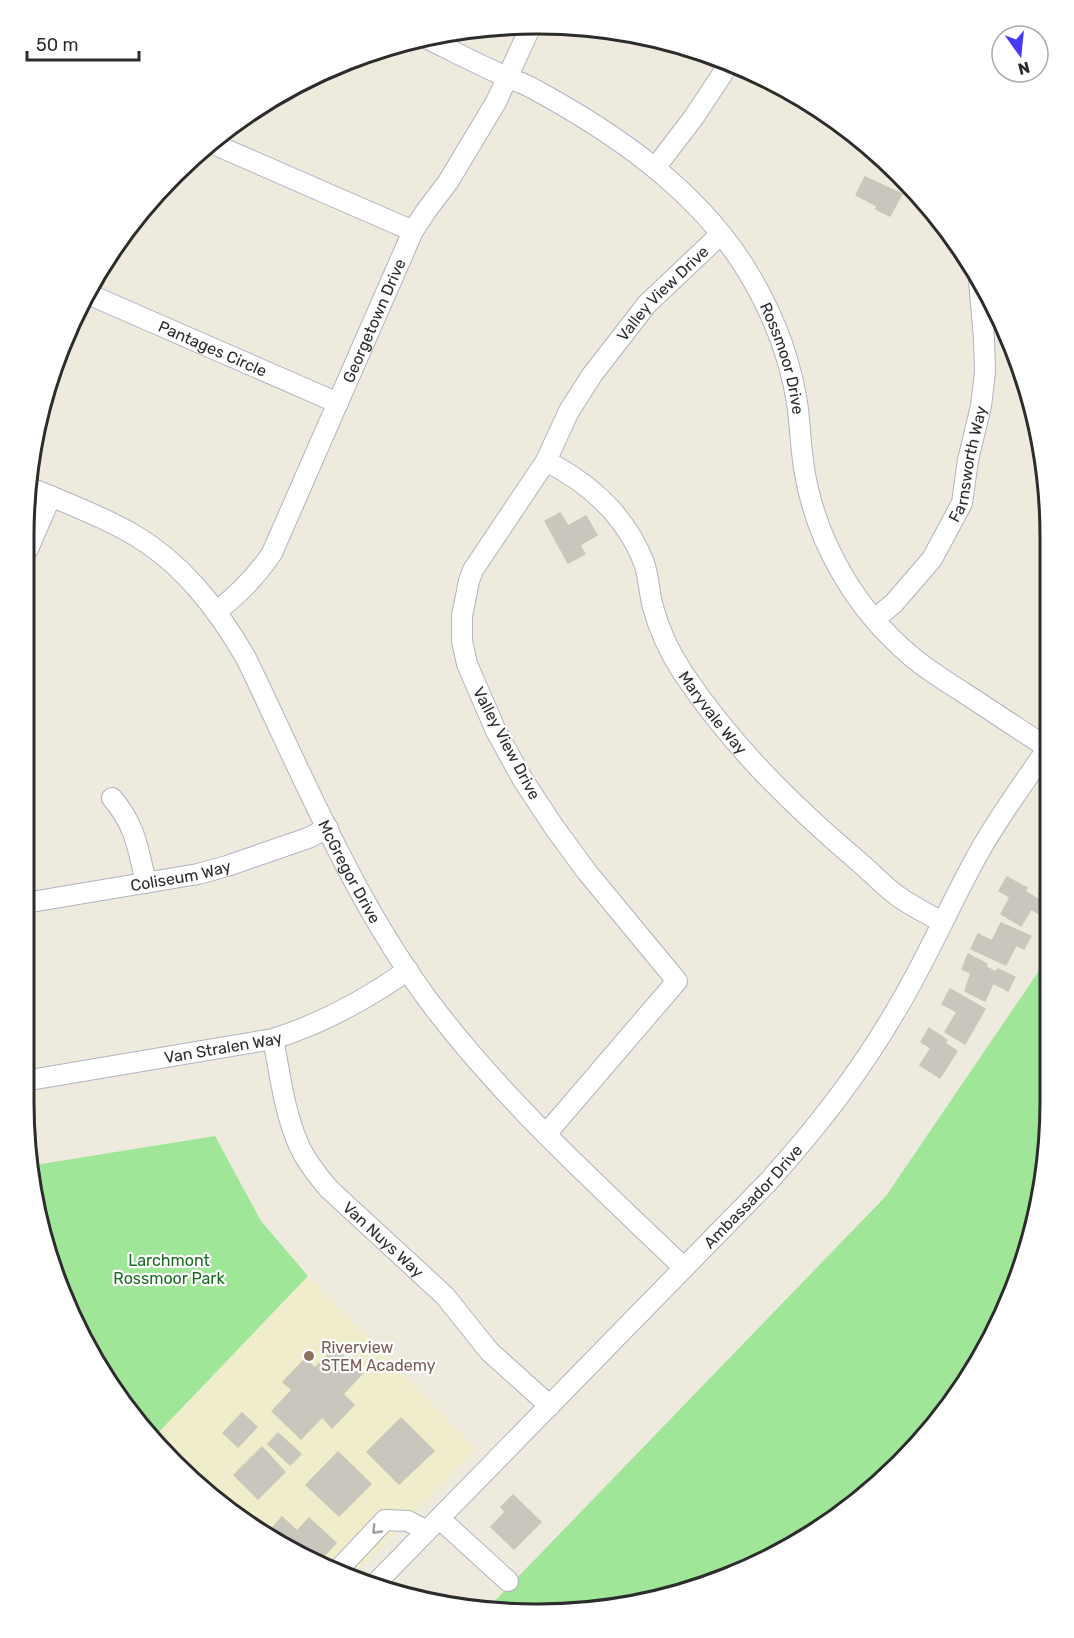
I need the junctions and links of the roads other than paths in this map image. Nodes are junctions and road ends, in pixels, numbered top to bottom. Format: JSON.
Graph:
{"nodes":[{"id":1,"x":527,"y":35,"type":"edge"},
{"id":2,"x":439,"y":44,"type":"edge"},
{"id":3,"x":724,"y":71,"type":"edge"},
{"id":4,"x":507,"y":77,"type":"junction"},
{"id":5,"x":220,"y":147,"type":"edge"},
{"id":6,"x":655,"y":168,"type":"junction"},
{"id":7,"x":413,"y":231,"type":"junction"},
{"id":8,"x":720,"y":235,"type":"junction"},
{"id":9,"x":96,"y":297,"type":"edge"},
{"id":10,"x":981,"y":302,"type":"edge"},
{"id":11,"x":338,"y":403,"type":"junction"},
{"id":12,"x":546,"y":461,"type":"junction"},
{"id":13,"x":37,"y":491,"type":"edge"},
{"id":14,"x":51,"y":496,"type":"junction"},
{"id":15,"x":34,"y":535,"type":"edge"},
{"id":16,"x":217,"y":611,"type":"junction"},
{"id":17,"x":875,"y":619,"type":"junction"},
{"id":18,"x":1040,"y":743,"type":"edge"},
{"id":19,"x":1040,"y":760,"type":"edge"},
{"id":20,"x":112,"y":798,"type":"dead end"},
{"id":21,"x":328,"y":828,"type":"junction"},
{"id":22,"x":146,"y":883,"type":"junction"},
{"id":23,"x":34,"y":902,"type":"edge"},
{"id":24,"x":942,"y":922,"type":"junction"},
{"id":25,"x":408,"y":970,"type":"junction"},
{"id":26,"x":273,"y":1039,"type":"junction"},
{"id":27,"x":34,"y":1079,"type":"edge"},
{"id":28,"x":546,"y":1134,"type":"junction"},
{"id":29,"x":684,"y":1268,"type":"junction"},
{"id":30,"x":550,"y":1406,"type":"junction"},
{"id":31,"x":434,"y":1525,"type":"junction"},
{"id":32,"x":343,"y":1564,"type":"edge"},
{"id":33,"x":380,"y":1579,"type":"edge"},
{"id":34,"x":508,"y":1581,"type":"dead end"}],
"edges":[{"from":1,"to":4,"type":"street","name":"Georgetown Drive"},
{"from":2,"to":4,"type":"street","name":"Rossmoor Drive"},
{"from":3,"to":6,"type":"street"},
{"from":4,"to":6,"type":"street","name":"Rossmoor Drive"},
{"from":4,"to":7,"type":"street","name":"Georgetown Drive"},
{"from":5,"to":7,"type":"street"},
{"from":6,"to":8,"type":"street","name":"Rossmoor Drive"},
{"from":7,"to":11,"type":"street","name":"Georgetown Drive"},
{"from":8,"to":12,"type":"street","name":"Valley View Drive"},
{"from":8,"to":17,"type":"street","name":"Rossmoor Drive"},
{"from":9,"to":11,"type":"street","name":"Pantages Circle"},
{"from":10,"to":17,"type":"street","name":"Farnsworth Way"},
{"from":11,"to":16,"type":"street","name":"Georgetown Drive"},
{"from":12,"to":24,"type":"street","name":"Maryvale Way"},
{"from":12,"to":28,"type":"street","name":"Valley View Drive"},
{"from":13,"to":14,"type":"street","name":"McGregor Drive"},
{"from":14,"to":15,"type":"street"},
{"from":14,"to":16,"type":"street","name":"McGregor Drive"},
{"from":16,"to":21,"type":"street","name":"McGregor Drive"},
{"from":17,"to":18,"type":"street","name":"Rossmoor Drive"},
{"from":19,"to":24,"type":"street","name":"Ambassador Drive"},
{"from":20,"to":22,"type":"street"},
{"from":21,"to":22,"type":"street","name":"Coliseum Way"},
{"from":21,"to":25,"type":"street","name":"McGregor Drive"},
{"from":22,"to":23,"type":"street","name":"Coliseum Way"},
{"from":24,"to":29,"type":"street","name":"Ambassador Drive"},
{"from":25,"to":26,"type":"street","name":"Van Stralen Way"},
{"from":25,"to":28,"type":"street","name":"McGregor Drive"},
{"from":26,"to":27,"type":"street","name":"Van Stralen Way"},
{"from":26,"to":30,"type":"street","name":"Van Nuys Way"},
{"from":28,"to":29,"type":"street","name":"McGregor Drive"},
{"from":29,"to":30,"type":"street","name":"Ambassador Drive"},
{"from":30,"to":31,"type":"street","name":"Ambassador Drive"},
{"from":31,"to":32,"type":"street","one_way":true},
{"from":31,"to":33,"type":"street","name":"Ambassador Drive"},
{"from":31,"to":34,"type":"street"}]}
